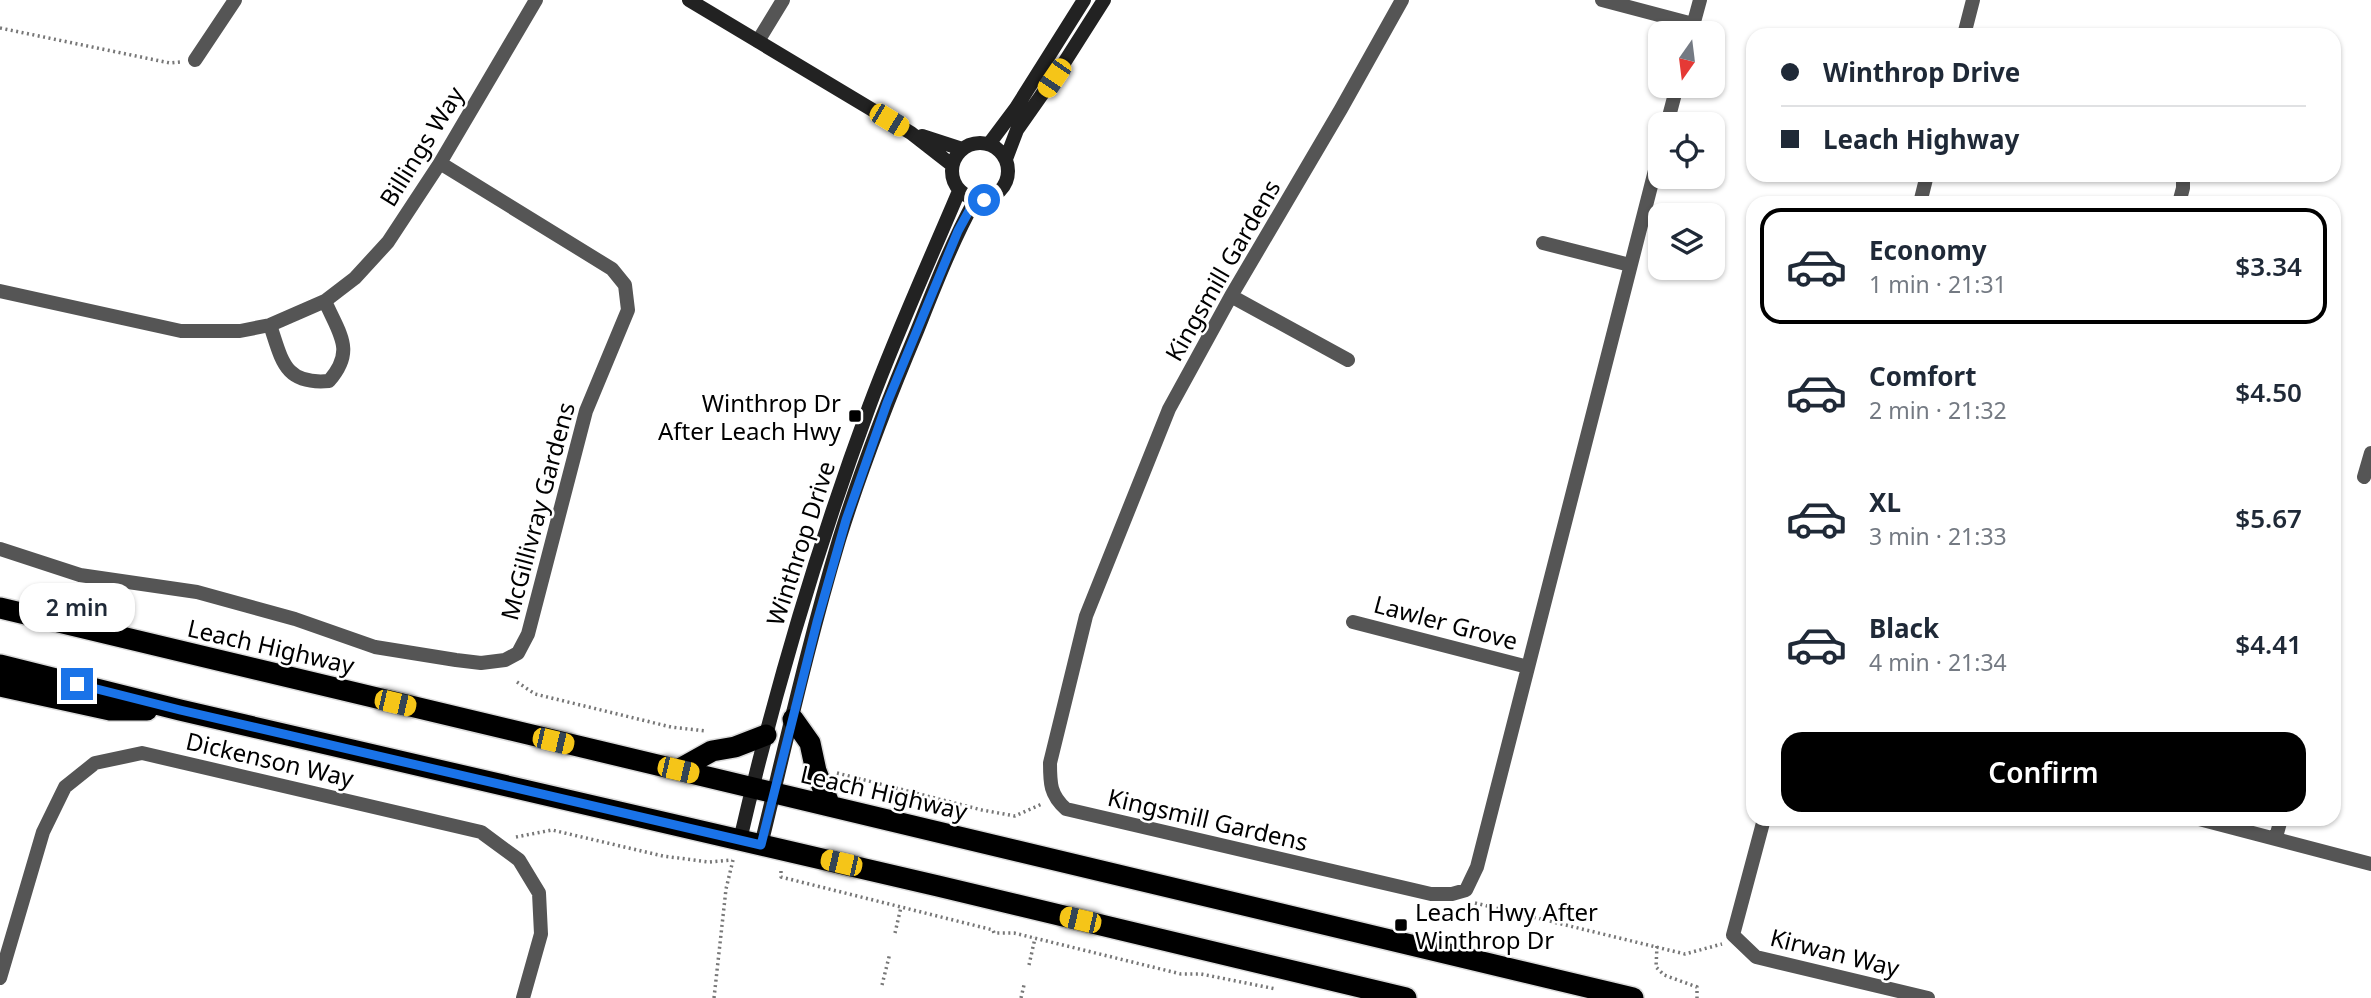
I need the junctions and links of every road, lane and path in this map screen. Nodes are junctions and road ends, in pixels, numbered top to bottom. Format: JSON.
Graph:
{"nodes":[{"id":1,"x":235,"y":0,"type":"edge"},
{"id":2,"x":537,"y":0,"type":"edge"},
{"id":3,"x":689,"y":0,"type":"edge"},
{"id":4,"x":783,"y":0,"type":"edge"},
{"id":5,"x":1084,"y":0,"type":"edge"},
{"id":6,"x":1104,"y":0,"type":"edge"},
{"id":7,"x":1402,"y":0,"type":"edge"},
{"id":8,"x":1602,"y":0,"type":"edge"},
{"id":9,"x":1700,"y":0,"type":"edge"},
{"id":10,"x":1973,"y":0,"type":"edge"},
{"id":11,"x":1670,"y":21,"type":"edge"},
{"id":12,"x":1694,"y":21,"type":"edge"},
{"id":13,"x":0,"y":28,"type":"edge"},
{"id":14,"x":1966,"y":28,"type":"edge"},
{"id":15,"x":758,"y":41,"type":"junction"},
{"id":16,"x":195,"y":60,"type":"joint"},
{"id":17,"x":911,"y":133,"type":"junction"},
{"id":18,"x":989,"y":144,"type":"junction"},
{"id":19,"x":962,"y":149,"type":"junction"},
{"id":20,"x":1006,"y":159,"type":"junction"},
{"id":21,"x":440,"y":163,"type":"junction"},
{"id":22,"x":953,"y":164,"type":"junction"},
{"id":23,"x":1650,"y":189,"type":"edge"},
{"id":24,"x":959,"y":191,"type":"junction"},
{"id":25,"x":975,"y":200,"type":"junction"},
{"id":26,"x":1543,"y":243,"type":"dead end"},
{"id":27,"x":1630,"y":265,"type":"junction"},
{"id":28,"x":0,"y":291,"type":"edge"},
{"id":29,"x":1231,"y":296,"type":"junction"},
{"id":30,"x":326,"y":300,"type":"junction"},
{"id":31,"x":270,"y":325,"type":"junction"},
{"id":32,"x":1348,"y":360,"type":"dead end"},
{"id":33,"x":2371,"y":453,"type":"edge"},
{"id":34,"x":2364,"y":477,"type":"dead end"},
{"id":35,"x":0,"y":549,"type":"edge"},
{"id":36,"x":0,"y":608,"type":"edge"},
{"id":37,"x":1353,"y":622,"type":"dead end"},
{"id":38,"x":0,"y":665,"type":"edge"},
{"id":39,"x":1528,"y":667,"type":"junction"},
{"id":40,"x":517,"y":682,"type":"dead end"},
{"id":41,"x":0,"y":686,"type":"edge"},
{"id":42,"x":180,"y":710,"type":"junction"},
{"id":43,"x":793,"y":719,"type":"junction"},
{"id":44,"x":709,"y":732,"type":"dead end"},
{"id":45,"x":766,"y":735,"type":"junction"},
{"id":46,"x":678,"y":770,"type":"junction"},
{"id":47,"x":835,"y":773,"type":"dead end"},
{"id":48,"x":752,"y":788,"type":"junction"},
{"id":49,"x":774,"y":793,"type":"junction"},
{"id":50,"x":1054,"y":799,"type":"junction"},
{"id":51,"x":830,"y":806,"type":"junction"},
{"id":52,"x":1762,"y":826,"type":"edge"},
{"id":53,"x":2229,"y":826,"type":"edge"},
{"id":54,"x":2279,"y":826,"type":"edge"},
{"id":55,"x":2276,"y":837,"type":"junction"},
{"id":56,"x":740,"y":840,"type":"junction"},
{"id":57,"x":761,"y":845,"type":"junction"},
{"id":58,"x":499,"y":846,"type":"junction"},
{"id":59,"x":784,"y":861,"type":"junction"},
{"id":60,"x":2371,"y":864,"type":"edge"},
{"id":61,"x":769,"y":868,"type":"dead end"},
{"id":62,"x":1466,"y":890,"type":"junction"},
{"id":63,"x":901,"y":907,"type":"junction"},
{"id":64,"x":895,"y":933,"type":"dead end"},
{"id":65,"x":1035,"y":938,"type":"junction"},
{"id":66,"x":1737,"y":939,"type":"junction"},
{"id":67,"x":1657,"y":946,"type":"junction"},
{"id":68,"x":890,"y":953,"type":"dead end"},
{"id":69,"x":1029,"y":965,"type":"dead end"},
{"id":70,"x":0,"y":978,"type":"edge"},
{"id":71,"x":1562,"y":981,"type":"junction"},
{"id":72,"x":882,"y":985,"type":"dead end"},
{"id":73,"x":1024,"y":985,"type":"dead end"},
{"id":74,"x":1286,"y":990,"type":"dead end"},
{"id":75,"x":523,"y":998,"type":"edge"},
{"id":76,"x":714,"y":998,"type":"edge"},
{"id":77,"x":1021,"y":998,"type":"edge"},
{"id":78,"x":1406,"y":998,"type":"edge"},
{"id":79,"x":1581,"y":998,"type":"edge"},
{"id":80,"x":1633,"y":998,"type":"edge"},
{"id":81,"x":1697,"y":998,"type":"edge"},
{"id":82,"x":1928,"y":998,"type":"edge"}],
"edges":[{"from":1,"to":16,"type":"street"},
{"from":2,"to":21,"type":"street","name":"Billings Way"},
{"from":3,"to":15,"type":"street"},
{"from":4,"to":15,"type":"street"},
{"from":5,"to":18,"type":"street"},
{"from":6,"to":20,"type":"street"},
{"from":7,"to":29,"type":"street","name":"Kingsmill Gardens"},
{"from":8,"to":11,"type":"street"},
{"from":9,"to":12,"type":"street"},
{"from":10,"to":14,"type":"street"},
{"from":13,"to":16,"type":"path"},
{"from":15,"to":17,"type":"street"},
{"from":17,"to":19,"type":"street"},
{"from":17,"to":22,"type":"street"},
{"from":18,"to":19,"type":"street"},
{"from":18,"to":20,"type":"street"},
{"from":19,"to":22,"type":"street"},
{"from":20,"to":25,"type":"street"},
{"from":21,"to":30,"type":"street","name":"Billings Way"},
{"from":21,"to":35,"type":"street","name":"McGillivray Gardens"},
{"from":22,"to":24,"type":"street"},
{"from":23,"to":27,"type":"street"},
{"from":24,"to":25,"type":"street"},
{"from":24,"to":45,"type":"street","name":"Winthrop Drive"},
{"from":25,"to":43,"type":"street","name":"Winthrop Drive"},
{"from":26,"to":27,"type":"street"},
{"from":27,"to":39,"type":"street"},
{"from":28,"to":31,"type":"street","name":"Billings Way"},
{"from":29,"to":32,"type":"street"},
{"from":29,"to":50,"type":"street","name":"Kingsmill Gardens"},
{"from":30,"to":31,"type":"street","name":"Billings Way"},
{"from":30,"to":31,"type":"street"},
{"from":33,"to":34,"type":"street"},
{"from":36,"to":46,"type":"highway","name":"Leach Highway"},
{"from":37,"to":39,"type":"street","name":"Lawler Grove"},
{"from":38,"to":42,"type":"highway"},
{"from":39,"to":62,"type":"street"},
{"from":40,"to":44,"type":"path"},
{"from":41,"to":42,"type":"highway"},
{"from":42,"to":56,"type":"highway"},
{"from":43,"to":49,"type":"street","name":"Winthrop Drive"},
{"from":43,"to":51,"type":"highway"},
{"from":45,"to":46,"type":"highway"},
{"from":45,"to":48,"type":"street","name":"Winthrop Drive"},
{"from":46,"to":48,"type":"highway","name":"Leach Highway"},
{"from":47,"to":50,"type":"path"},
{"from":48,"to":49,"type":"highway","name":"Leach Highway"},
{"from":48,"to":56,"type":"street","name":"Winthrop Drive"},
{"from":49,"to":51,"type":"highway","name":"Leach Highway"},
{"from":49,"to":57,"type":"street","name":"Winthrop Drive"},
{"from":50,"to":62,"type":"street","name":"Kingsmill Gardens"},
{"from":51,"to":71,"type":"highway","name":"Leach Highway"},
{"from":52,"to":66,"type":"street","name":"Kirwan Way"},
{"from":53,"to":55,"type":"street"},
{"from":54,"to":55,"type":"street"},
{"from":55,"to":60,"type":"street"},
{"from":56,"to":57,"type":"highway"},
{"from":57,"to":59,"type":"highway"},
{"from":58,"to":70,"type":"street","name":"Dickenson Way"},
{"from":58,"to":75,"type":"street","name":"Dickenson Way"},
{"from":58,"to":76,"type":"path"},
{"from":59,"to":61,"type":"path"},
{"from":59,"to":63,"type":"path"},
{"from":59,"to":78,"type":"highway"},
{"from":62,"to":67,"type":"path"},
{"from":63,"to":64,"type":"path"},
{"from":63,"to":65,"type":"path"},
{"from":65,"to":69,"type":"path"},
{"from":65,"to":74,"type":"path"},
{"from":66,"to":67,"type":"path"},
{"from":66,"to":82,"type":"street","name":"Kirwan Way"},
{"from":67,"to":81,"type":"path"},
{"from":68,"to":72,"type":"path"},
{"from":71,"to":79,"type":"street"},
{"from":71,"to":80,"type":"highway","name":"Leach Highway"},
{"from":73,"to":77,"type":"path"}]}
